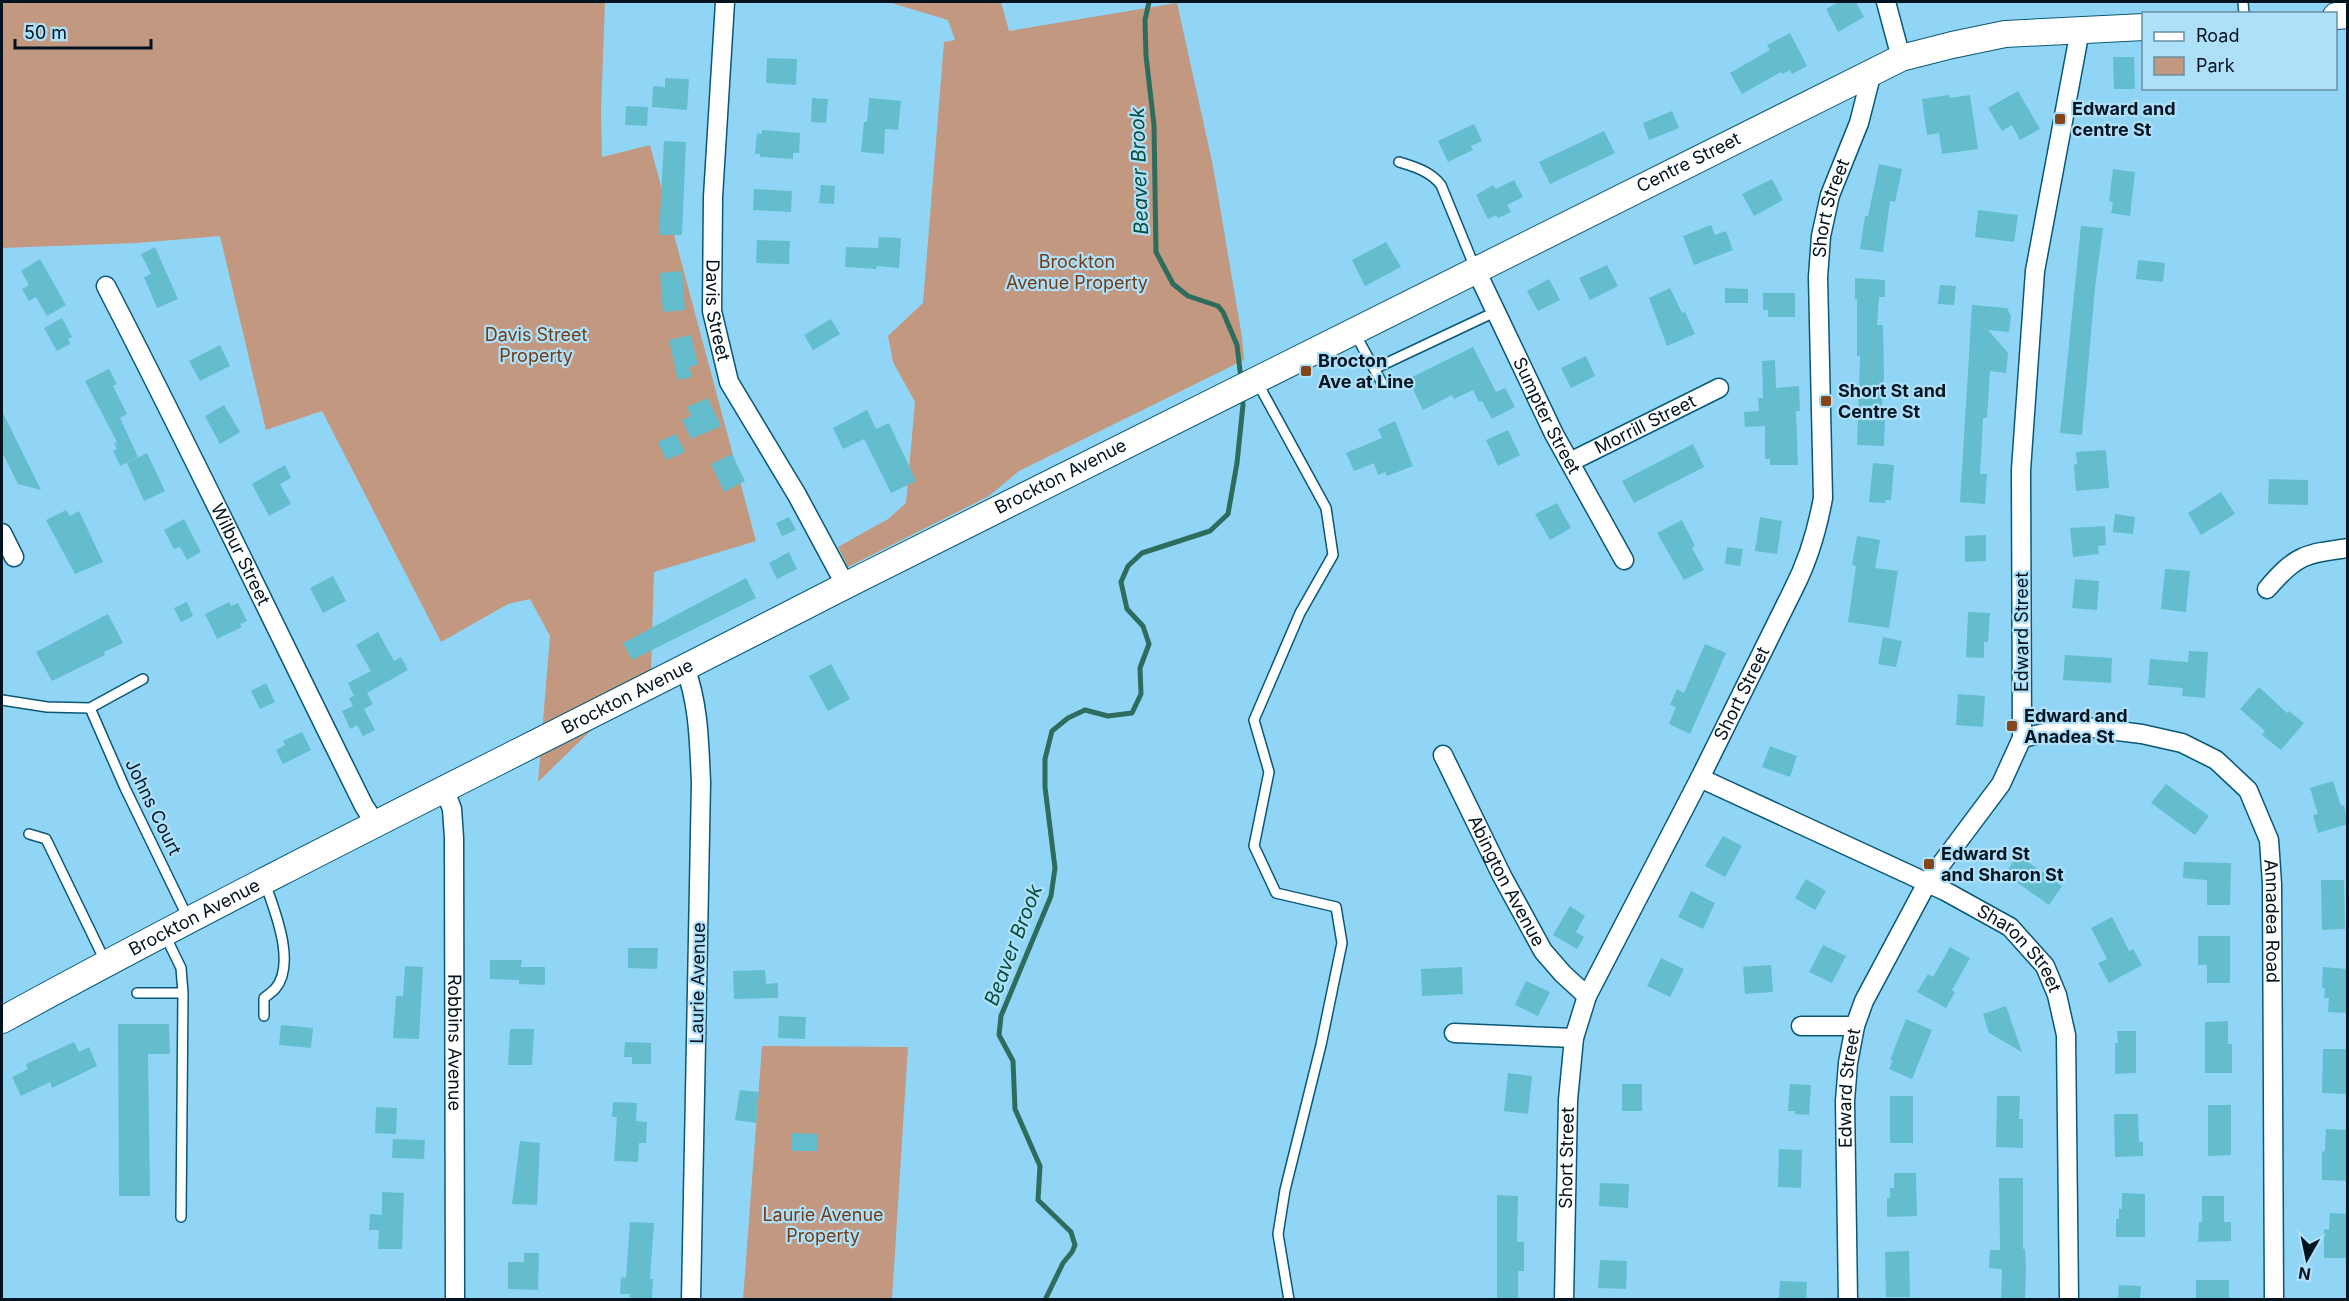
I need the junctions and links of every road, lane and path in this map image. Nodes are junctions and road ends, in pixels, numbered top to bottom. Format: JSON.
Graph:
{"nodes":[{"id":1,"x":724,"y":2,"type":"edge"},
{"id":2,"x":1886,"y":2,"type":"edge"},
{"id":3,"x":2142,"y":27,"type":"edge"},
{"id":4,"x":2080,"y":30,"type":"junction"},
{"id":5,"x":1901,"y":58,"type":"junction"},
{"id":6,"x":1872,"y":72,"type":"junction"},
{"id":7,"x":1399,"y":162,"type":"dead end"},
{"id":8,"x":1475,"y":268,"type":"junction"},
{"id":9,"x":106,"y":286,"type":"dead end"},
{"id":10,"x":1497,"y":311,"type":"junction"},
{"id":11,"x":1353,"y":330,"type":"junction"},
{"id":12,"x":1374,"y":369,"type":"junction"},
{"id":13,"x":1254,"y":380,"type":"junction"},
{"id":14,"x":1383,"y":383,"type":"dead end"},
{"id":15,"x":1719,"y":388,"type":"dead end"},
{"id":16,"x":1570,"y":462,"type":"junction"},
{"id":17,"x":2,"y":533,"type":"edge"},
{"id":18,"x":2348,"y":548,"type":"edge"},
{"id":19,"x":14,"y":557,"type":"dead end"},
{"id":20,"x":1624,"y":560,"type":"dead end"},
{"id":21,"x":846,"y":586,"type":"junction"},
{"id":22,"x":2267,"y":589,"type":"dead end"},
{"id":23,"x":685,"y":667,"type":"junction"},
{"id":24,"x":143,"y":679,"type":"dead end"},
{"id":25,"x":2,"y":700,"type":"edge"},
{"id":26,"x":90,"y":708,"type":"junction"},
{"id":27,"x":2022,"y":738,"type":"junction"},
{"id":28,"x":1443,"y":755,"type":"dead end"},
{"id":29,"x":1700,"y":778,"type":"junction"},
{"id":30,"x":444,"y":788,"type":"junction"},
{"id":31,"x":375,"y":823,"type":"junction"},
{"id":32,"x":29,"y":834,"type":"dead end"},
{"id":33,"x":264,"y":880,"type":"junction"},
{"id":34,"x":1927,"y":883,"type":"junction"},
{"id":35,"x":189,"y":920,"type":"junction"},
{"id":36,"x":164,"y":933,"type":"junction"},
{"id":37,"x":106,"y":963,"type":"junction"},
{"id":38,"x":137,"y":993,"type":"dead end"},
{"id":39,"x":183,"y":993,"type":"junction"},
{"id":40,"x":1587,"y":996,"type":"junction"},
{"id":41,"x":264,"y":1016,"type":"dead end"},
{"id":42,"x":2,"y":1020,"type":"edge"},
{"id":43,"x":1801,"y":1026,"type":"dead end"},
{"id":44,"x":1854,"y":1026,"type":"junction"},
{"id":45,"x":1454,"y":1033,"type":"dead end"},
{"id":46,"x":1574,"y":1038,"type":"junction"},
{"id":47,"x":181,"y":1217,"type":"dead end"},
{"id":48,"x":455,"y":1299,"type":"edge"},
{"id":49,"x":691,"y":1299,"type":"edge"},
{"id":50,"x":1289,"y":1299,"type":"edge"},
{"id":51,"x":1563,"y":1299,"type":"edge"},
{"id":52,"x":1848,"y":1299,"type":"edge"},
{"id":53,"x":2069,"y":1299,"type":"edge"},
{"id":54,"x":2274,"y":1299,"type":"edge"}],
"edges":[{"from":1,"to":21,"type":"street","name":"Davis Street"},
{"from":2,"to":5,"type":"street"},
{"from":3,"to":4,"type":"main road","name":"Centre Street"},
{"from":4,"to":5,"type":"main road","name":"Centre Street"},
{"from":4,"to":27,"type":"street","name":"Edward Street"},
{"from":5,"to":6,"type":"main road","name":"Centre Street"},
{"from":6,"to":8,"type":"main road","name":"Centre Street"},
{"from":6,"to":29,"type":"street","name":"Short Street"},
{"from":7,"to":8,"type":"lane"},
{"from":8,"to":10,"type":"street","name":"Sumpter Street"},
{"from":8,"to":11,"type":"main road","name":"Centre Street"},
{"from":9,"to":31,"type":"street","name":"Wilbur Street"},
{"from":10,"to":12,"type":"lane"},
{"from":10,"to":16,"type":"street","name":"Sumpter Street"},
{"from":11,"to":12,"type":"lane"},
{"from":11,"to":13,"type":"main road","name":"Centre Street"},
{"from":12,"to":14,"type":"lane"},
{"from":13,"to":21,"type":"main road","name":"Brockton Avenue"},
{"from":13,"to":50,"type":"lane"},
{"from":15,"to":16,"type":"street","name":"Morrill Street"},
{"from":16,"to":20,"type":"street","name":"Sumpter Street"},
{"from":17,"to":19,"type":"street"},
{"from":18,"to":22,"type":"street"},
{"from":21,"to":23,"type":"main road","name":"Brockton Avenue"},
{"from":23,"to":30,"type":"main road","name":"Brockton Avenue"},
{"from":23,"to":49,"type":"street","name":"Laurie Avenue"},
{"from":24,"to":26,"type":"lane"},
{"from":25,"to":26,"type":"lane"},
{"from":26,"to":35,"type":"lane","name":"Johns Court"},
{"from":27,"to":34,"type":"street","name":"Edward Street"},
{"from":27,"to":54,"type":"street","name":"Annadea Road"},
{"from":28,"to":40,"type":"street","name":"Abington Avenue"},
{"from":29,"to":34,"type":"street","name":"Sharon Street"},
{"from":29,"to":40,"type":"street","name":"Short Street"},
{"from":30,"to":31,"type":"main road","name":"Brockton Avenue"},
{"from":30,"to":48,"type":"street","name":"Robbins Avenue"},
{"from":31,"to":33,"type":"main road","name":"Brockton Avenue"},
{"from":32,"to":37,"type":"lane"},
{"from":33,"to":35,"type":"main road","name":"Brockton Avenue"},
{"from":33,"to":41,"type":"lane"},
{"from":34,"to":44,"type":"street","name":"Edward Street"},
{"from":34,"to":53,"type":"street","name":"Sharon Street"},
{"from":35,"to":36,"type":"main road","name":"Brockton Avenue"},
{"from":36,"to":37,"type":"main road","name":"Brockton Avenue"},
{"from":36,"to":39,"type":"lane"},
{"from":37,"to":42,"type":"main road","name":"Brockton Avenue"},
{"from":38,"to":39,"type":"lane"},
{"from":39,"to":47,"type":"lane"},
{"from":40,"to":46,"type":"street","name":"Short Street"},
{"from":43,"to":44,"type":"street"},
{"from":44,"to":52,"type":"street","name":"Edward Street"},
{"from":45,"to":46,"type":"street"},
{"from":46,"to":51,"type":"street","name":"Short Street"}]}
